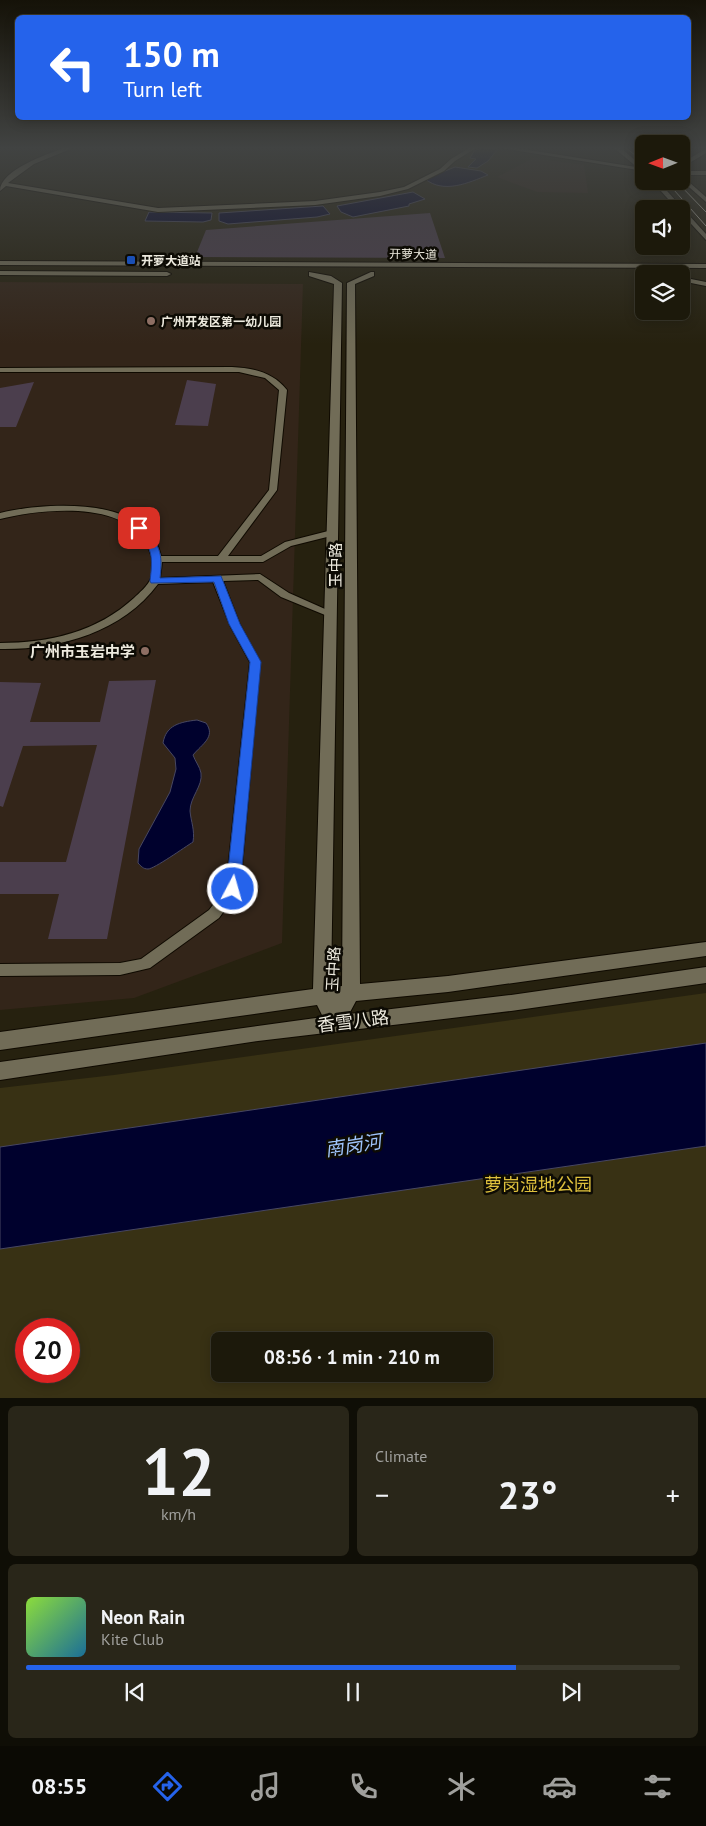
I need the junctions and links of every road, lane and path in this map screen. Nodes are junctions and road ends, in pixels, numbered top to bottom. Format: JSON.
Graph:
{"nodes":[{"id":1,"x":690,"y":219,"type":"edge"},
{"id":2,"x":706,"y":238,"type":"edge"},
{"id":3,"x":0,"y":264,"type":"edge"},
{"id":4,"x":597,"y":266,"type":"junction"},
{"id":5,"x":706,"y":266,"type":"edge"},
{"id":6,"x":0,"y":273,"type":"edge"},
{"id":7,"x":176,"y":274,"type":"dead end"},
{"id":8,"x":342,"y":274,"type":"dead end"},
{"id":9,"x":351,"y":274,"type":"dead end"},
{"id":10,"x":599,"y":275,"type":"dead end"},
{"id":11,"x":690,"y":275,"type":"edge"},
{"id":12,"x":706,"y":275,"type":"edge"},
{"id":13,"x":690,"y":281,"type":"edge"},
{"id":14,"x":706,"y":284,"type":"edge"},
{"id":15,"x":0,"y":370,"type":"edge"},
{"id":16,"x":0,"y":516,"type":"edge"},
{"id":17,"x":332,"y":533,"type":"junction"},
{"id":18,"x":158,"y":559,"type":"junction"},
{"id":19,"x":221,"y":559,"type":"junction"},
{"id":20,"x":217,"y":578,"type":"junction"},
{"id":21,"x":155,"y":581,"type":"junction"},
{"id":22,"x":330,"y":613,"type":"junction"},
{"id":23,"x":0,"y":646,"type":"edge"},
{"id":24,"x":706,"y":949,"type":"edge"},
{"id":25,"x":0,"y":970,"type":"edge"},
{"id":26,"x":706,"y":975,"type":"edge"},
{"id":27,"x":351,"y":993,"type":"junction"},
{"id":28,"x":322,"y":996,"type":"junction"},
{"id":29,"x":335,"y":1023,"type":"junction"},
{"id":30,"x":0,"y":1041,"type":"edge"},
{"id":31,"x":0,"y":1071,"type":"edge"}],
"edges":[{"from":1,"to":2,"type":"street"},
{"from":3,"to":4,"type":"street","name":"开萝大道"},
{"from":4,"to":5,"type":"street","name":"开萝大道"},
{"from":4,"to":10,"type":"street"},
{"from":6,"to":7,"type":"street"},
{"from":8,"to":17,"type":"street","name":"玉中路"},
{"from":9,"to":27,"type":"street","name":"玉中路"},
{"from":11,"to":12,"type":"street"},
{"from":13,"to":14,"type":"street"},
{"from":15,"to":19,"type":"lane"},
{"from":16,"to":18,"type":"lane"},
{"from":17,"to":19,"type":"lane"},
{"from":17,"to":22,"type":"street","name":"玉中路"},
{"from":18,"to":19,"type":"lane"},
{"from":18,"to":21,"type":"lane"},
{"from":20,"to":21,"type":"lane"},
{"from":20,"to":22,"type":"lane"},
{"from":20,"to":25,"type":"lane"},
{"from":21,"to":23,"type":"lane"},
{"from":22,"to":28,"type":"street","name":"玉中路"},
{"from":24,"to":27,"type":"street","name":"香雪八路"},
{"from":26,"to":29,"type":"street","name":"香雪八路"},
{"from":27,"to":28,"type":"street","name":"香雪八路"},
{"from":27,"to":29,"type":"street","name":"玉中路"},
{"from":28,"to":29,"type":"street","name":"玉中路"},
{"from":28,"to":30,"type":"street","name":"香雪八路"},
{"from":29,"to":31,"type":"street","name":"香雪八路"}]}
